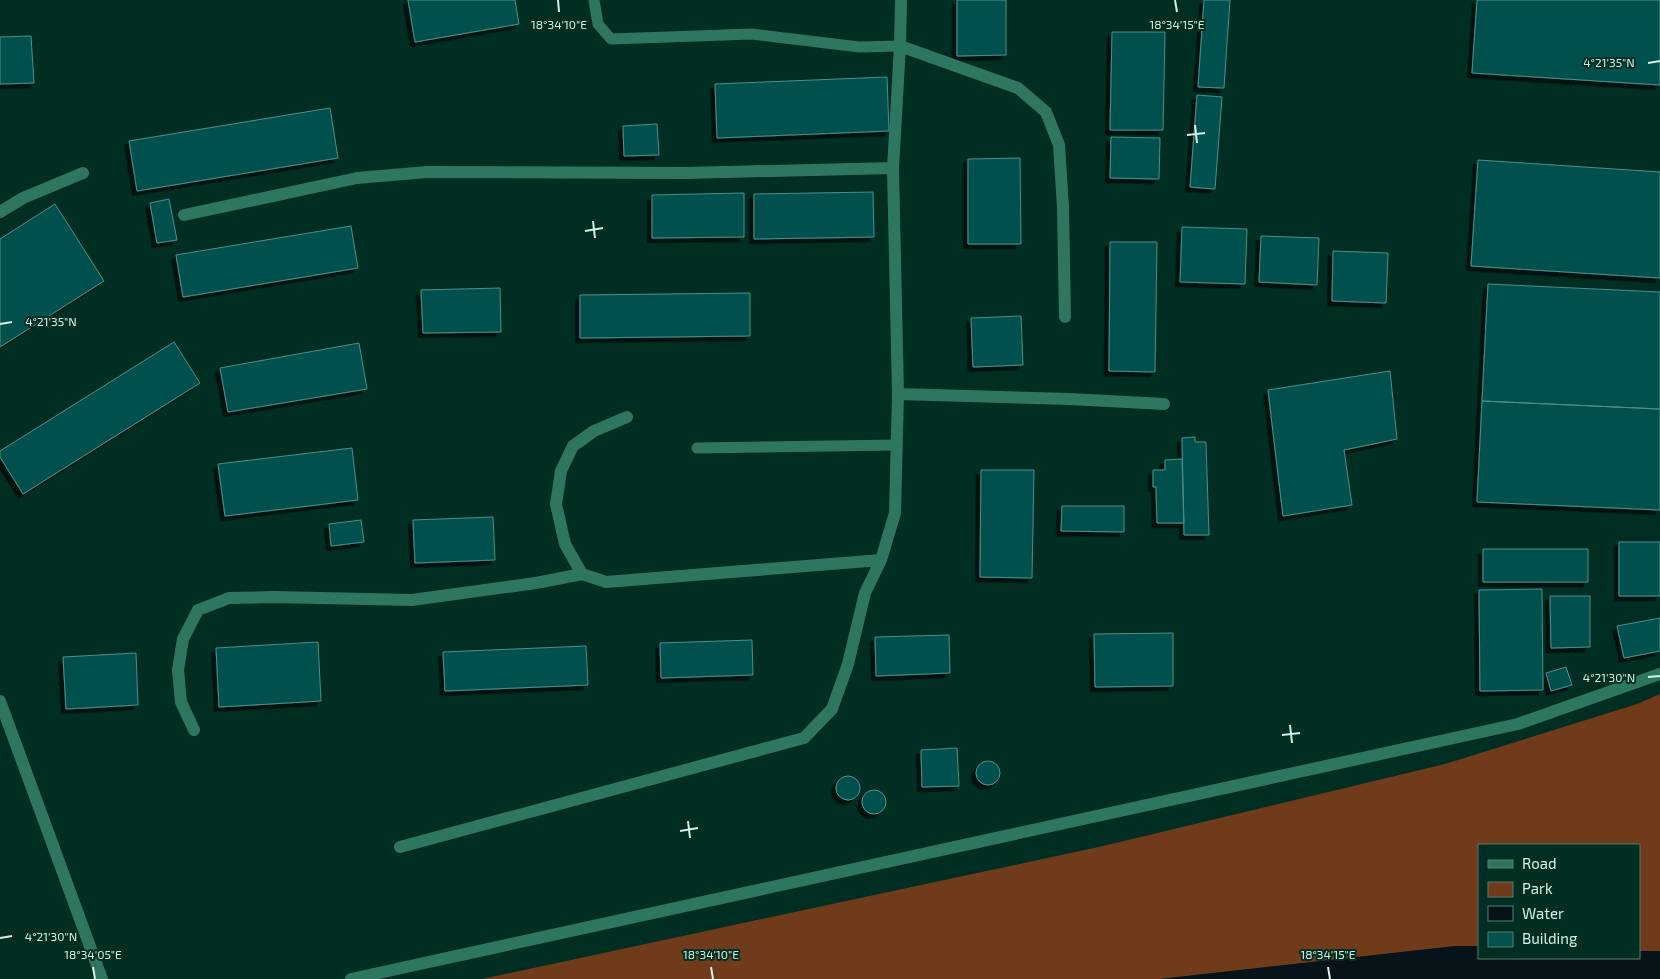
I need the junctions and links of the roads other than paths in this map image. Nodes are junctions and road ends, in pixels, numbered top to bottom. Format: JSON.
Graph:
{"nodes":[{"id":1,"x":594,"y":0,"type":"edge"},
{"id":2,"x":900,"y":0,"type":"edge"},
{"id":3,"x":900,"y":46,"type":"junction"},
{"id":4,"x":893,"y":168,"type":"junction"},
{"id":5,"x":83,"y":173,"type":"dead end"},
{"id":6,"x":0,"y":212,"type":"edge"},
{"id":7,"x":184,"y":215,"type":"dead end"},
{"id":8,"x":1065,"y":317,"type":"dead end"},
{"id":9,"x":898,"y":394,"type":"junction"},
{"id":10,"x":1164,"y":404,"type":"dead end"},
{"id":11,"x":626,"y":417,"type":"dead end"},
{"id":12,"x":896,"y":445,"type":"junction"},
{"id":13,"x":697,"y":448,"type":"dead end"},
{"id":14,"x":881,"y":560,"type":"junction"},
{"id":15,"x":582,"y":574,"type":"junction"},
{"id":16,"x":1660,"y":674,"type":"edge"},
{"id":17,"x":0,"y":701,"type":"edge"},
{"id":18,"x":194,"y":730,"type":"dead end"},
{"id":19,"x":400,"y":847,"type":"dead end"},
{"id":20,"x":102,"y":979,"type":"edge"},
{"id":21,"x":352,"y":979,"type":"edge"}],
"edges":[{"from":1,"to":3,"type":"lane"},
{"from":2,"to":3,"type":"street"},
{"from":3,"to":4,"type":"street"},
{"from":3,"to":8,"type":"street"},
{"from":4,"to":7,"type":"street"},
{"from":4,"to":9,"type":"street"},
{"from":5,"to":6,"type":"street"},
{"from":9,"to":10,"type":"street"},
{"from":9,"to":12,"type":"street"},
{"from":11,"to":15,"type":"street"},
{"from":12,"to":13,"type":"lane"},
{"from":12,"to":14,"type":"street"},
{"from":14,"to":15,"type":"street"},
{"from":14,"to":19,"type":"street"},
{"from":15,"to":18,"type":"street"},
{"from":16,"to":21,"type":"street"},
{"from":17,"to":20,"type":"street"}]}
